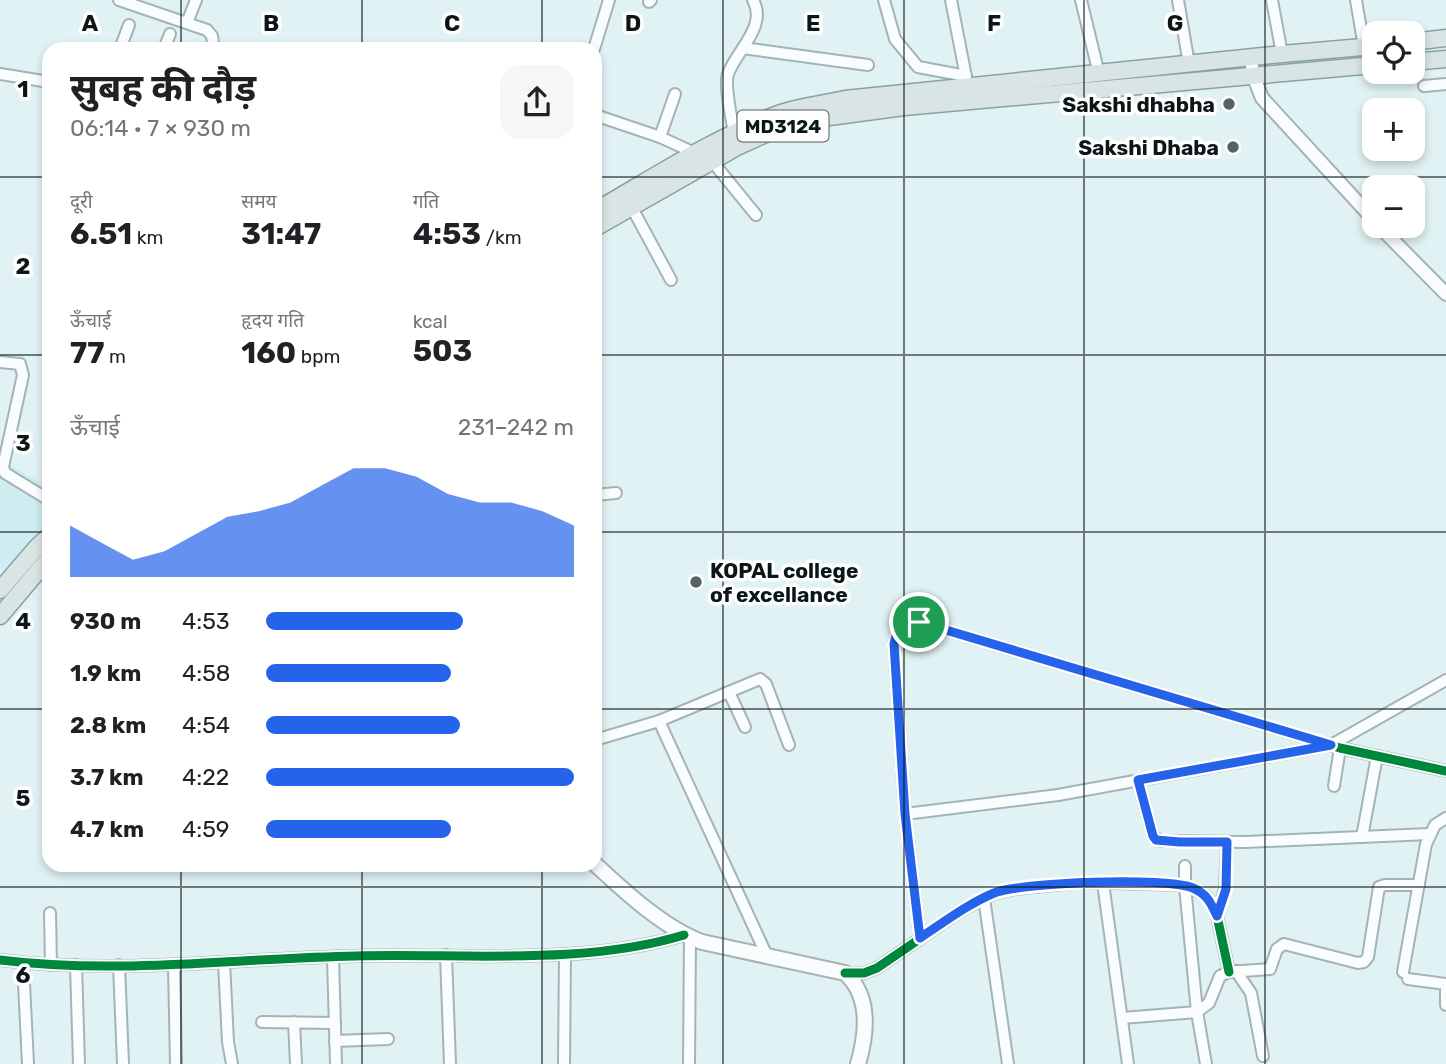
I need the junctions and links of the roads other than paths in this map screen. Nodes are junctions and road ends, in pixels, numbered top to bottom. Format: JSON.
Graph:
{"nodes":[{"id":1,"x":119,"y":0,"type":"edge"},
{"id":2,"x":196,"y":0,"type":"edge"},
{"id":3,"x":609,"y":0,"type":"edge"},
{"id":4,"x":753,"y":0,"type":"edge"},
{"id":5,"x":884,"y":0,"type":"edge"},
{"id":6,"x":951,"y":0,"type":"edge"},
{"id":7,"x":1081,"y":0,"type":"edge"},
{"id":8,"x":1178,"y":0,"type":"edge"},
{"id":9,"x":1272,"y":0,"type":"edge"},
{"id":10,"x":1356,"y":0,"type":"edge"},
{"id":11,"x":1362,"y":21,"type":"edge"},
{"id":12,"x":187,"y":23,"type":"junction"},
{"id":13,"x":129,"y":25,"type":"dead end"},
{"id":14,"x":170,"y":34,"type":"dead end"},
{"id":15,"x":1446,"y":38,"type":"edge"},
{"id":16,"x":1425,"y":40,"type":"edge"},
{"id":17,"x":123,"y":42,"type":"edge"},
{"id":18,"x":167,"y":42,"type":"edge"},
{"id":19,"x":213,"y":42,"type":"edge"},
{"id":20,"x":595,"y":42,"type":"edge"},
{"id":21,"x":1362,"y":47,"type":"edge"},
{"id":22,"x":743,"y":48,"type":"junction"},
{"id":23,"x":1282,"y":54,"type":"junction"},
{"id":24,"x":1251,"y":58,"type":"junction"},
{"id":25,"x":1446,"y":59,"type":"edge"},
{"id":26,"x":1425,"y":61,"type":"edge"},
{"id":27,"x":1189,"y":64,"type":"junction"},
{"id":28,"x":868,"y":65,"type":"dead end"},
{"id":29,"x":1362,"y":66,"type":"edge"},
{"id":30,"x":0,"y":74,"type":"edge"},
{"id":31,"x":1099,"y":74,"type":"junction"},
{"id":32,"x":1253,"y":75,"type":"junction"},
{"id":33,"x":42,"y":81,"type":"edge"},
{"id":34,"x":967,"y":82,"type":"junction"},
{"id":35,"x":1446,"y":84,"type":"edge"},
{"id":36,"x":1424,"y":86,"type":"dead end"},
{"id":37,"x":675,"y":94,"type":"dead end"},
{"id":38,"x":602,"y":117,"type":"edge"},
{"id":39,"x":734,"y":133,"type":"junction"},
{"id":40,"x":660,"y":137,"type":"junction"},
{"id":41,"x":693,"y":152,"type":"junction"},
{"id":42,"x":712,"y":161,"type":"junction"},
{"id":43,"x":631,"y":206,"type":"junction"},
{"id":44,"x":602,"y":207,"type":"edge"},
{"id":45,"x":1362,"y":207,"type":"edge"},
{"id":46,"x":756,"y":215,"type":"dead end"},
{"id":47,"x":602,"y":224,"type":"edge"},
{"id":48,"x":1391,"y":238,"type":"edge"},
{"id":49,"x":671,"y":280,"type":"dead end"},
{"id":50,"x":1446,"y":294,"type":"edge"},
{"id":51,"x":0,"y":362,"type":"edge"},
{"id":52,"x":616,"y":493,"type":"dead end"},
{"id":53,"x":602,"y":494,"type":"edge"},
{"id":54,"x":42,"y":496,"type":"edge"},
{"id":55,"x":42,"y":542,"type":"edge"},
{"id":56,"x":42,"y":566,"type":"edge"},
{"id":57,"x":0,"y":590,"type":"edge"},
{"id":58,"x":0,"y":617,"type":"edge"},
{"id":59,"x":1446,"y":680,"type":"edge"},
{"id":60,"x":729,"y":692,"type":"junction"},
{"id":61,"x":659,"y":721,"type":"junction"},
{"id":62,"x":745,"y":727,"type":"dead end"},
{"id":63,"x":602,"y":738,"type":"edge"},
{"id":64,"x":789,"y":745,"type":"dead end"},
{"id":65,"x":1336,"y":746,"type":"junction"},
{"id":66,"x":1377,"y":756,"type":"junction"},
{"id":67,"x":1446,"y":771,"type":"edge"},
{"id":68,"x":1138,"y":780,"type":"junction"},
{"id":69,"x":1334,"y":786,"type":"dead end"},
{"id":70,"x":905,"y":814,"type":"junction"},
{"id":71,"x":1446,"y":818,"type":"edge"},
{"id":72,"x":1429,"y":834,"type":"junction"},
{"id":73,"x":1362,"y":837,"type":"junction"},
{"id":74,"x":1227,"y":842,"type":"junction"},
{"id":75,"x":1185,"y":866,"type":"dead end"},
{"id":76,"x":602,"y":871,"type":"edge"},
{"id":77,"x":1103,"y":883,"type":"junction"},
{"id":78,"x":1419,"y":885,"type":"junction"},
{"id":79,"x":1185,"y":886,"type":"junction"},
{"id":80,"x":985,"y":898,"type":"junction"},
{"id":81,"x":50,"y":913,"type":"dead end"},
{"id":82,"x":1217,"y":916,"type":"junction"},
{"id":83,"x":687,"y":936,"type":"junction"},
{"id":84,"x":920,"y":938,"type":"junction"},
{"id":85,"x":565,"y":954,"type":"junction"},
{"id":86,"x":446,"y":955,"type":"junction"},
{"id":87,"x":767,"y":956,"type":"junction"},
{"id":88,"x":333,"y":957,"type":"junction"},
{"id":89,"x":0,"y":960,"type":"edge"},
{"id":90,"x":224,"y":962,"type":"junction"},
{"id":91,"x":23,"y":963,"type":"junction"},
{"id":92,"x":51,"y":965,"type":"junction"},
{"id":93,"x":76,"y":965,"type":"junction"},
{"id":94,"x":119,"y":965,"type":"junction"},
{"id":95,"x":174,"y":965,"type":"junction"},
{"id":96,"x":1233,"y":972,"type":"junction"},
{"id":97,"x":845,"y":974,"type":"junction"},
{"id":98,"x":1446,"y":986,"type":"edge"},
{"id":99,"x":1446,"y":1005,"type":"edge"},
{"id":100,"x":1197,"y":1012,"type":"junction"},
{"id":101,"x":1122,"y":1018,"type":"junction"},
{"id":102,"x":262,"y":1022,"type":"dead end"},
{"id":103,"x":294,"y":1022,"type":"junction"},
{"id":104,"x":335,"y":1023,"type":"junction"},
{"id":105,"x":388,"y":1039,"type":"dead end"},
{"id":106,"x":335,"y":1041,"type":"junction"},
{"id":107,"x":1263,"y":1056,"type":"dead end"},
{"id":108,"x":860,"y":1063,"type":"edge"},
{"id":109,"x":28,"y":1064,"type":"edge"},
{"id":110,"x":79,"y":1064,"type":"edge"},
{"id":111,"x":123,"y":1064,"type":"edge"},
{"id":112,"x":176,"y":1064,"type":"edge"},
{"id":113,"x":232,"y":1064,"type":"edge"},
{"id":114,"x":296,"y":1064,"type":"edge"},
{"id":115,"x":336,"y":1064,"type":"edge"},
{"id":116,"x":450,"y":1064,"type":"edge"},
{"id":117,"x":564,"y":1064,"type":"edge"},
{"id":118,"x":689,"y":1064,"type":"edge"},
{"id":119,"x":1008,"y":1064,"type":"edge"},
{"id":120,"x":1128,"y":1064,"type":"edge"},
{"id":121,"x":1206,"y":1064,"type":"edge"}],
"edges":[{"from":1,"to":12,"type":"street"},
{"from":2,"to":12,"type":"street"},
{"from":3,"to":20,"type":"street"},
{"from":4,"to":22,"type":"street"},
{"from":5,"to":34,"type":"street"},
{"from":6,"to":34,"type":"street"},
{"from":7,"to":31,"type":"street"},
{"from":8,"to":27,"type":"street"},
{"from":9,"to":23,"type":"street"},
{"from":10,"to":11,"type":"street"},
{"from":12,"to":19,"type":"street"},
{"from":13,"to":17,"type":"street"},
{"from":14,"to":18,"type":"street"},
{"from":15,"to":16,"type":"main road"},
{"from":21,"to":23,"type":"main road"},
{"from":22,"to":28,"type":"street"},
{"from":22,"to":39,"type":"street"},
{"from":23,"to":24,"type":"main road"},
{"from":24,"to":27,"type":"main road"},
{"from":24,"to":32,"type":"street"},
{"from":25,"to":26,"type":"main road"},
{"from":27,"to":31,"type":"main road"},
{"from":29,"to":32,"type":"main road"},
{"from":30,"to":33,"type":"street"},
{"from":31,"to":34,"type":"main road"},
{"from":32,"to":42,"type":"main road","number":"MD3124"},
{"from":32,"to":45,"type":"street"},
{"from":34,"to":39,"type":"main road"},
{"from":35,"to":36,"type":"street"},
{"from":37,"to":40,"type":"street"},
{"from":38,"to":40,"type":"street"},
{"from":39,"to":41,"type":"main road"},
{"from":40,"to":41,"type":"street"},
{"from":41,"to":42,"type":"street"},
{"from":41,"to":44,"type":"main road"},
{"from":42,"to":43,"type":"main road","number":"MD3124"},
{"from":42,"to":46,"type":"street"},
{"from":43,"to":47,"type":"main road","number":"MD3124"},
{"from":43,"to":49,"type":"street"},
{"from":48,"to":50,"type":"street"},
{"from":51,"to":54,"type":"street"},
{"from":52,"to":53,"type":"street"},
{"from":55,"to":57,"type":"main road"},
{"from":56,"to":58,"type":"main road"},
{"from":59,"to":65,"type":"street"},
{"from":60,"to":61,"type":"street"},
{"from":60,"to":62,"type":"street"},
{"from":60,"to":64,"type":"street"},
{"from":61,"to":63,"type":"street"},
{"from":61,"to":87,"type":"street"},
{"from":65,"to":66,"type":"street"},
{"from":65,"to":68,"type":"street"},
{"from":65,"to":69,"type":"street"},
{"from":65,"to":70,"type":"street"},
{"from":66,"to":67,"type":"street"},
{"from":66,"to":73,"type":"street"},
{"from":68,"to":70,"type":"street"},
{"from":68,"to":74,"type":"street"},
{"from":70,"to":84,"type":"street"},
{"from":71,"to":72,"type":"street"},
{"from":72,"to":73,"type":"street"},
{"from":72,"to":78,"type":"street"},
{"from":73,"to":74,"type":"street"},
{"from":74,"to":82,"type":"street"},
{"from":75,"to":79,"type":"street"},
{"from":76,"to":83,"type":"main road"},
{"from":77,"to":79,"type":"street"},
{"from":77,"to":80,"type":"street"},
{"from":77,"to":101,"type":"street"},
{"from":78,"to":96,"type":"street"},
{"from":78,"to":98,"type":"street"},
{"from":79,"to":82,"type":"street"},
{"from":79,"to":100,"type":"street"},
{"from":80,"to":84,"type":"street"},
{"from":80,"to":119,"type":"street"},
{"from":81,"to":92,"type":"street"},
{"from":82,"to":96,"type":"street"},
{"from":83,"to":85,"type":"street"},
{"from":83,"to":87,"type":"main road"},
{"from":83,"to":118,"type":"street"},
{"from":84,"to":97,"type":"street"},
{"from":85,"to":86,"type":"street"},
{"from":85,"to":117,"type":"street"},
{"from":86,"to":88,"type":"street"},
{"from":86,"to":116,"type":"street"},
{"from":87,"to":97,"type":"main road"},
{"from":88,"to":90,"type":"street"},
{"from":88,"to":104,"type":"street"},
{"from":89,"to":91,"type":"street"},
{"from":90,"to":95,"type":"street"},
{"from":90,"to":113,"type":"street"},
{"from":91,"to":92,"type":"street"},
{"from":91,"to":109,"type":"street"},
{"from":92,"to":93,"type":"street"},
{"from":93,"to":94,"type":"street"},
{"from":93,"to":110,"type":"street"},
{"from":94,"to":95,"type":"street"},
{"from":94,"to":111,"type":"street"},
{"from":95,"to":112,"type":"street"},
{"from":96,"to":100,"type":"street"},
{"from":96,"to":107,"type":"street"},
{"from":97,"to":108,"type":"main road"},
{"from":98,"to":99,"type":"street"},
{"from":100,"to":101,"type":"street"},
{"from":100,"to":121,"type":"street"},
{"from":101,"to":120,"type":"street"},
{"from":102,"to":103,"type":"street"},
{"from":103,"to":104,"type":"street"},
{"from":103,"to":114,"type":"street"},
{"from":104,"to":106,"type":"street"},
{"from":105,"to":106,"type":"street"},
{"from":106,"to":115,"type":"street"}]}
